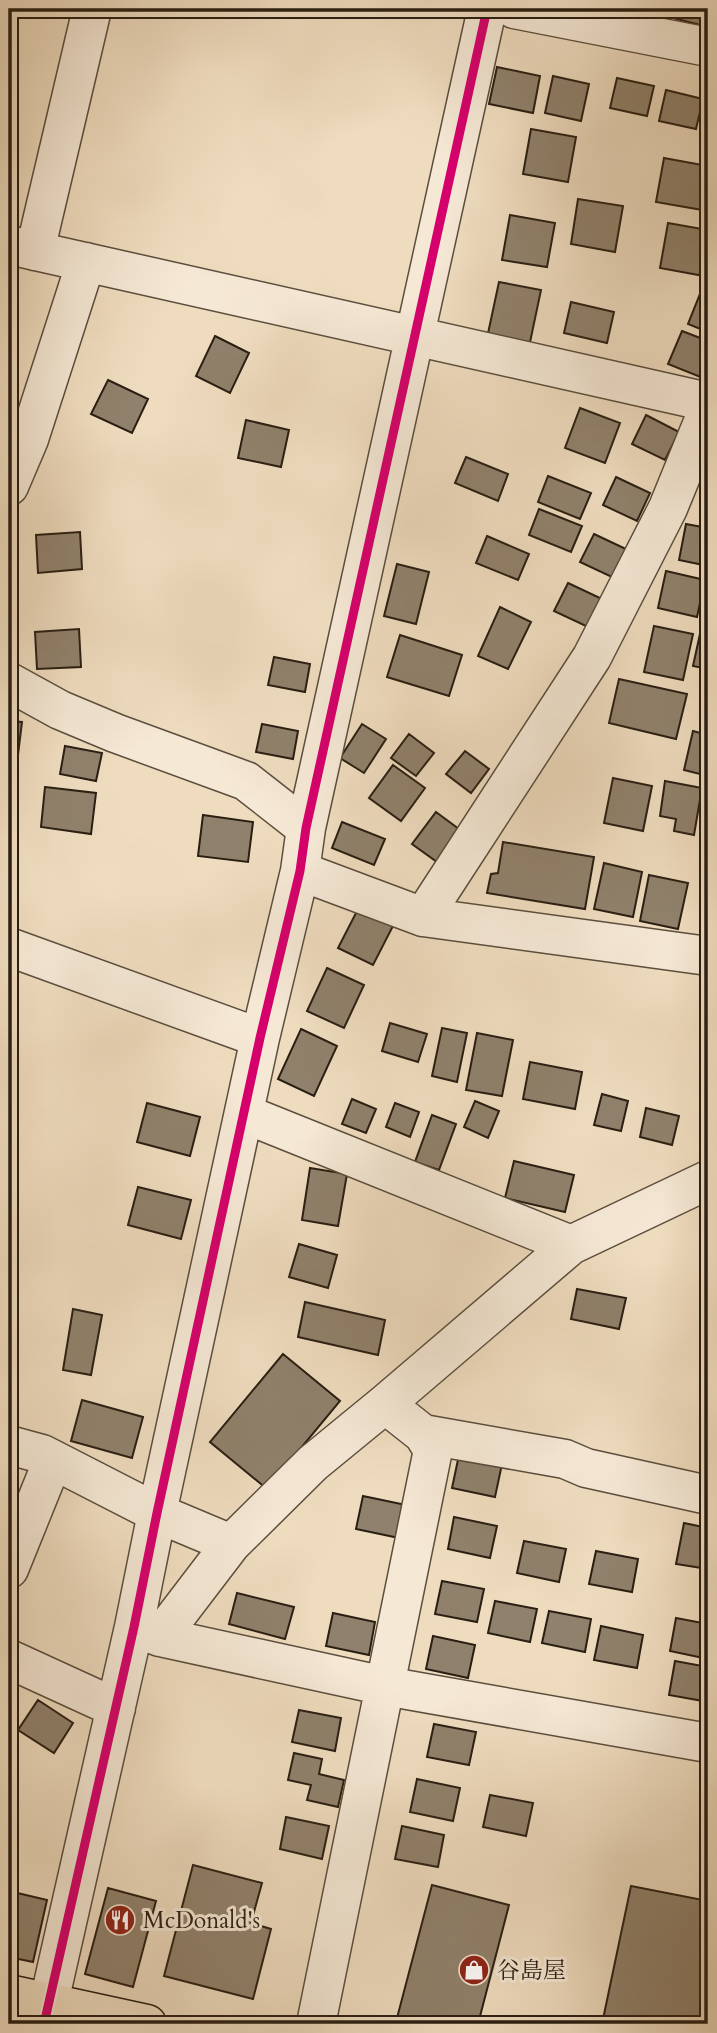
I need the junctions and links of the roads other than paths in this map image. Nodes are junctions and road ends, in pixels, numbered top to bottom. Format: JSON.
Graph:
{"nodes":[{"id":1,"x":92,"y":9,"type":"edge"},
{"id":2,"x":487,"y":9,"type":"edge"},
{"id":3,"x":514,"y":9,"type":"edge"},
{"id":4,"x":708,"y":47,"type":"edge"},
{"id":5,"x":22,"y":248,"type":"edge"},
{"id":6,"x":86,"y":262,"type":"junction"},
{"id":7,"x":414,"y":337,"type":"junction"},
{"id":8,"x":708,"y":402,"type":"edge"},
{"id":9,"x":708,"y":410,"type":"edge"},
{"id":10,"x":9,"y":486,"type":"edge"},
{"id":11,"x":9,"y":682,"type":"edge"},
{"id":12,"x":306,"y":828,"type":"junction"},
{"id":13,"x":299,"y":871,"type":"junction"},
{"id":14,"x":423,"y":917,"type":"junction"},
{"id":15,"x":9,"y":947,"type":"edge"},
{"id":16,"x":708,"y":956,"type":"edge"},
{"id":17,"x":260,"y":1038,"type":"junction"},
{"id":18,"x":245,"y":1114,"type":"junction"},
{"id":19,"x":708,"y":1180,"type":"edge"},
{"id":20,"x":571,"y":1245,"type":"junction"},
{"id":21,"x":386,"y":1404,"type":"junction"},
{"id":22,"x":423,"y":1434,"type":"junction"},
{"id":23,"x":9,"y":1445,"type":"edge"},
{"id":24,"x":53,"y":1460,"type":"junction"},
{"id":25,"x":708,"y":1495,"type":"edge"},
{"id":26,"x":145,"y":1507,"type":"junction"},
{"id":27,"x":231,"y":1544,"type":"junction"},
{"id":28,"x":9,"y":1569,"type":"edge"},
{"id":29,"x":147,"y":1632,"type":"junction"},
{"id":30,"x":9,"y":1659,"type":"edge"},
{"id":31,"x":385,"y":1686,"type":"junction"},
{"id":32,"x":116,"y":1708,"type":"junction"},
{"id":33,"x":708,"y":1743,"type":"edge"},
{"id":34,"x":9,"y":1994,"type":"edge"},
{"id":35,"x":46,"y":2013,"type":"edge"},
{"id":36,"x":147,"y":2024,"type":"edge"},
{"id":37,"x":316,"y":2024,"type":"edge"}],
"edges":[{"from":1,"to":5,"type":"street"},
{"from":2,"to":7,"type":"street"},
{"from":3,"to":4,"type":"street"},
{"from":5,"to":6,"type":"street"},
{"from":6,"to":7,"type":"street"},
{"from":6,"to":10,"type":"street"},
{"from":7,"to":8,"type":"street"},
{"from":7,"to":12,"type":"street"},
{"from":9,"to":14,"type":"street"},
{"from":11,"to":12,"type":"street"},
{"from":12,"to":13,"type":"street"},
{"from":13,"to":14,"type":"street"},
{"from":13,"to":17,"type":"street"},
{"from":14,"to":16,"type":"street"},
{"from":15,"to":17,"type":"street"},
{"from":17,"to":18,"type":"street"},
{"from":18,"to":20,"type":"street"},
{"from":18,"to":26,"type":"street"},
{"from":19,"to":20,"type":"street"},
{"from":20,"to":21,"type":"street"},
{"from":21,"to":22,"type":"street"},
{"from":21,"to":27,"type":"street"},
{"from":22,"to":25,"type":"street"},
{"from":22,"to":31,"type":"street"},
{"from":23,"to":24,"type":"street"},
{"from":24,"to":26,"type":"street"},
{"from":24,"to":28,"type":"street"},
{"from":26,"to":27,"type":"street"},
{"from":26,"to":29,"type":"street"},
{"from":27,"to":29,"type":"street"},
{"from":29,"to":31,"type":"street"},
{"from":29,"to":32,"type":"street"},
{"from":30,"to":32,"type":"street"},
{"from":31,"to":33,"type":"street"},
{"from":31,"to":37,"type":"street"},
{"from":32,"to":35,"type":"street"},
{"from":34,"to":35,"type":"main road"},
{"from":35,"to":36,"type":"main road"}]}
